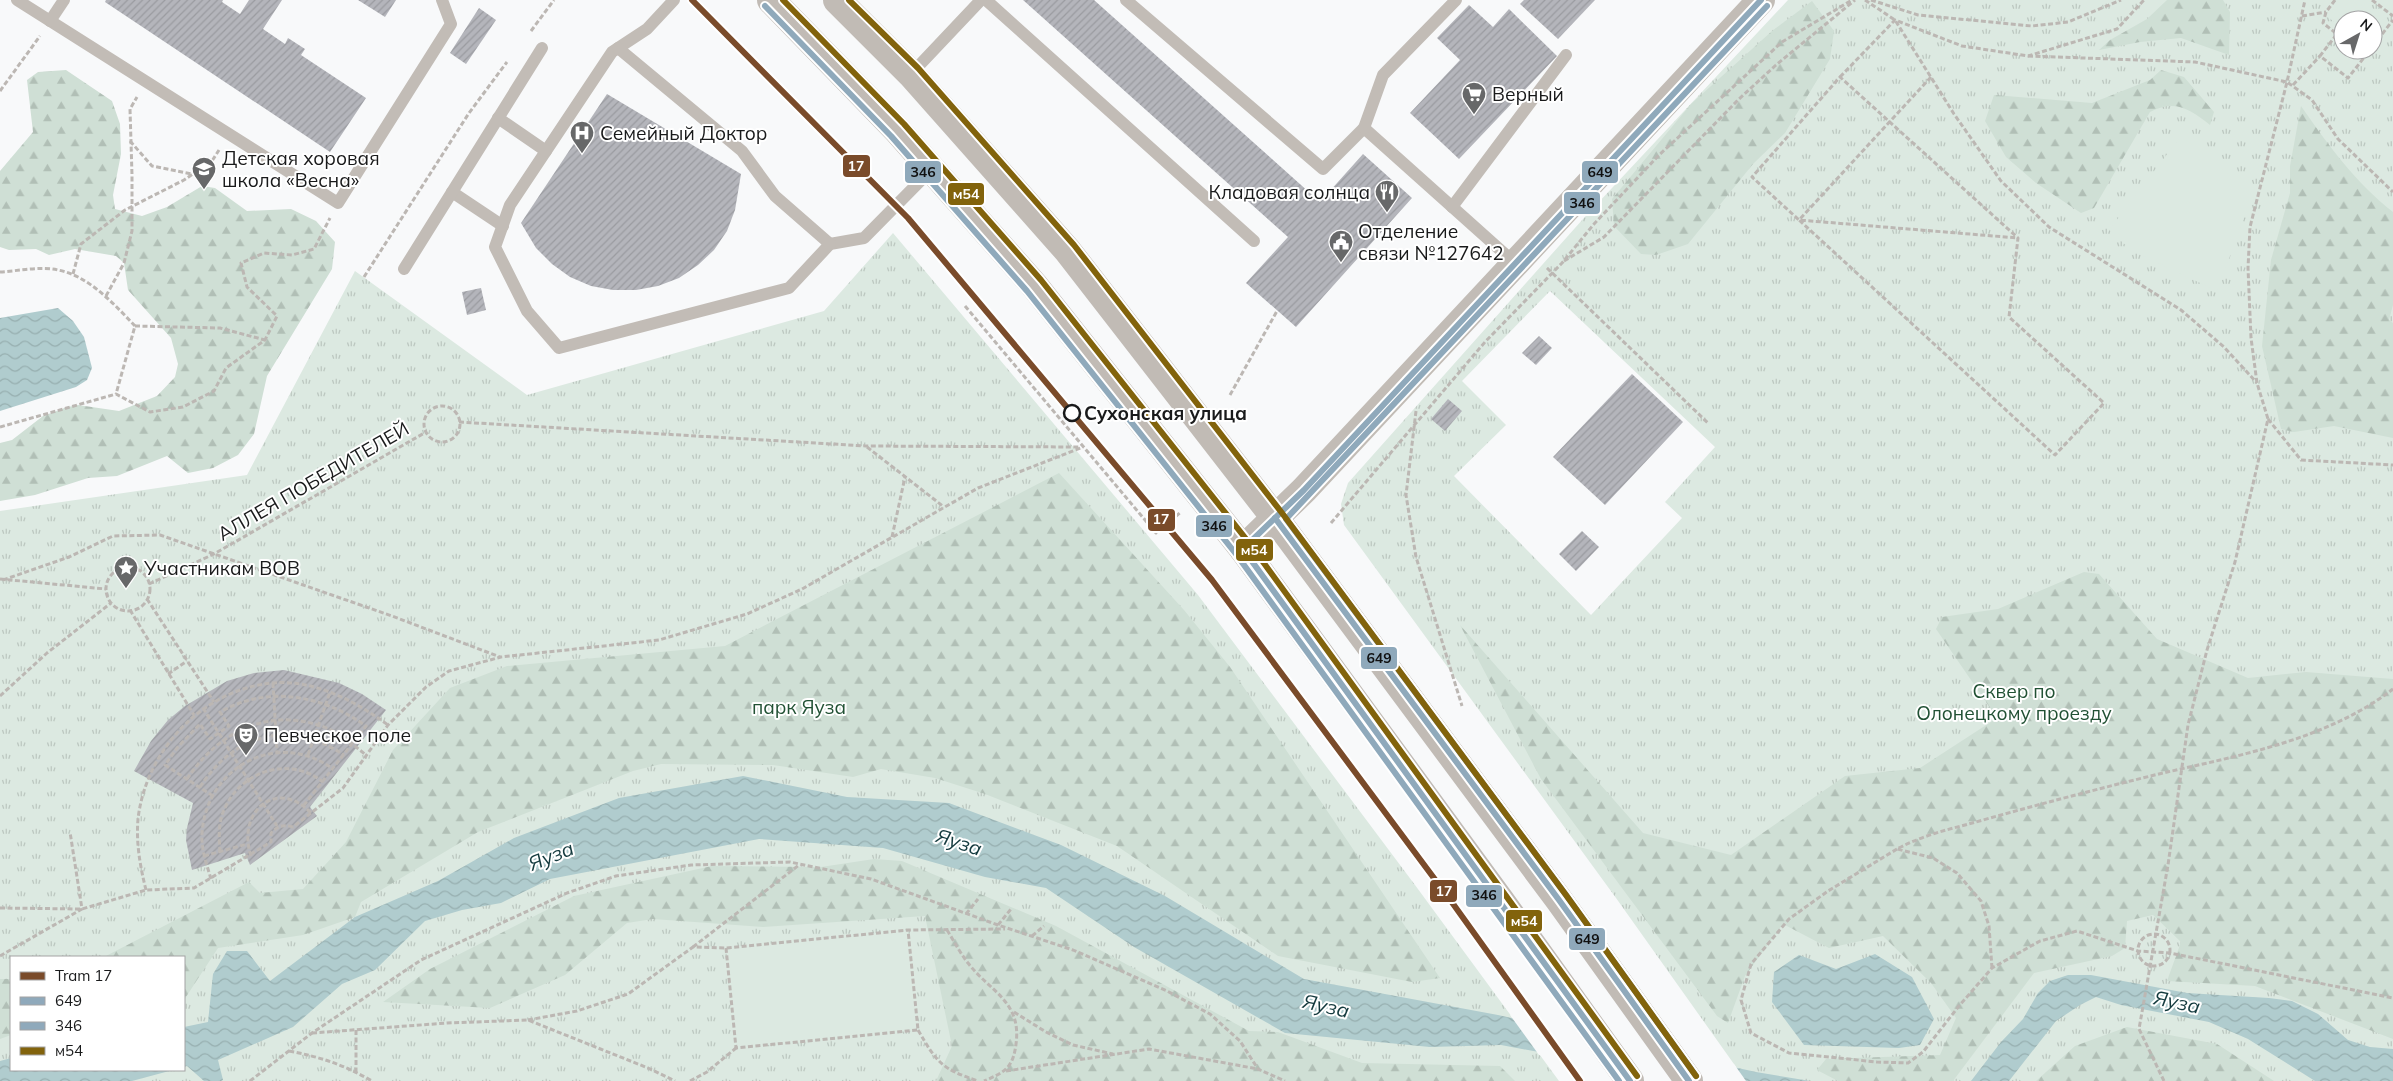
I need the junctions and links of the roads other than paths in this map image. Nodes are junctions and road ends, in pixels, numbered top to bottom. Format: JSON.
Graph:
{"nodes":[{"id":1,"x":17,"y":0,"type":"edge"},
{"id":2,"x":64,"y":0,"type":"edge"},
{"id":3,"x":442,"y":0,"type":"edge"},
{"id":4,"x":674,"y":0,"type":"edge"},
{"id":5,"x":771,"y":0,"type":"edge"},
{"id":6,"x":837,"y":0,"type":"edge"},
{"id":7,"x":981,"y":0,"type":"edge"},
{"id":8,"x":986,"y":0,"type":"edge"},
{"id":9,"x":1126,"y":0,"type":"edge"},
{"id":10,"x":1456,"y":0,"type":"edge"},
{"id":11,"x":1761,"y":0,"type":"edge"},
{"id":12,"x":50,"y":21,"type":"junction"},
{"id":13,"x":542,"y":48,"type":"dead end"},
{"id":14,"x":618,"y":48,"type":"junction"},
{"id":15,"x":1566,"y":55,"type":"dead end"},
{"id":16,"x":911,"y":74,"type":"junction"},
{"id":17,"x":498,"y":118,"type":"junction"},
{"id":18,"x":1364,"y":128,"type":"junction"},
{"id":19,"x":546,"y":150,"type":"junction"},
{"id":20,"x":932,"y":169,"type":"junction"},
{"id":21,"x":452,"y":192,"type":"junction"},
{"id":22,"x":1452,"y":207,"type":"junction"},
{"id":23,"x":502,"y":226,"type":"junction"},
{"id":24,"x":1254,"y":241,"type":"dead end"},
{"id":25,"x":830,"y":244,"type":"junction"},
{"id":26,"x":1516,"y":264,"type":"junction"},
{"id":27,"x":404,"y":269,"type":"dead end"},
{"id":28,"x":1276,"y":518,"type":"junction"},
{"id":29,"x":1243,"y":549,"type":"junction"},
{"id":30,"x":1630,"y":1081,"type":"edge"},
{"id":31,"x":1689,"y":1081,"type":"edge"}],
"edges":[{"from":1,"to":12,"type":"lane"},
{"from":2,"to":12,"type":"lane"},
{"from":3,"to":12,"type":"lane"},
{"from":4,"to":14,"type":"lane"},
{"from":5,"to":20,"type":"main road"},
{"from":6,"to":16,"type":"main road"},
{"from":7,"to":16,"type":"lane"},
{"from":8,"to":24,"type":"lane"},
{"from":9,"to":18,"type":"lane"},
{"from":10,"to":18,"type":"lane"},
{"from":11,"to":26,"type":"street"},
{"from":13,"to":17,"type":"lane"},
{"from":14,"to":19,"type":"lane"},
{"from":14,"to":25,"type":"lane"},
{"from":15,"to":22,"type":"lane"},
{"from":16,"to":28,"type":"main road"},
{"from":17,"to":19,"type":"lane"},
{"from":17,"to":21,"type":"lane"},
{"from":18,"to":22,"type":"lane"},
{"from":19,"to":23,"type":"lane"},
{"from":20,"to":25,"type":"lane"},
{"from":20,"to":29,"type":"main road"},
{"from":21,"to":23,"type":"lane"},
{"from":21,"to":27,"type":"lane"},
{"from":22,"to":26,"type":"lane"},
{"from":23,"to":25,"type":"lane"},
{"from":26,"to":28,"type":"street"},
{"from":28,"to":29,"type":"street"},
{"from":28,"to":31,"type":"main road"},
{"from":29,"to":30,"type":"main road"}]}
